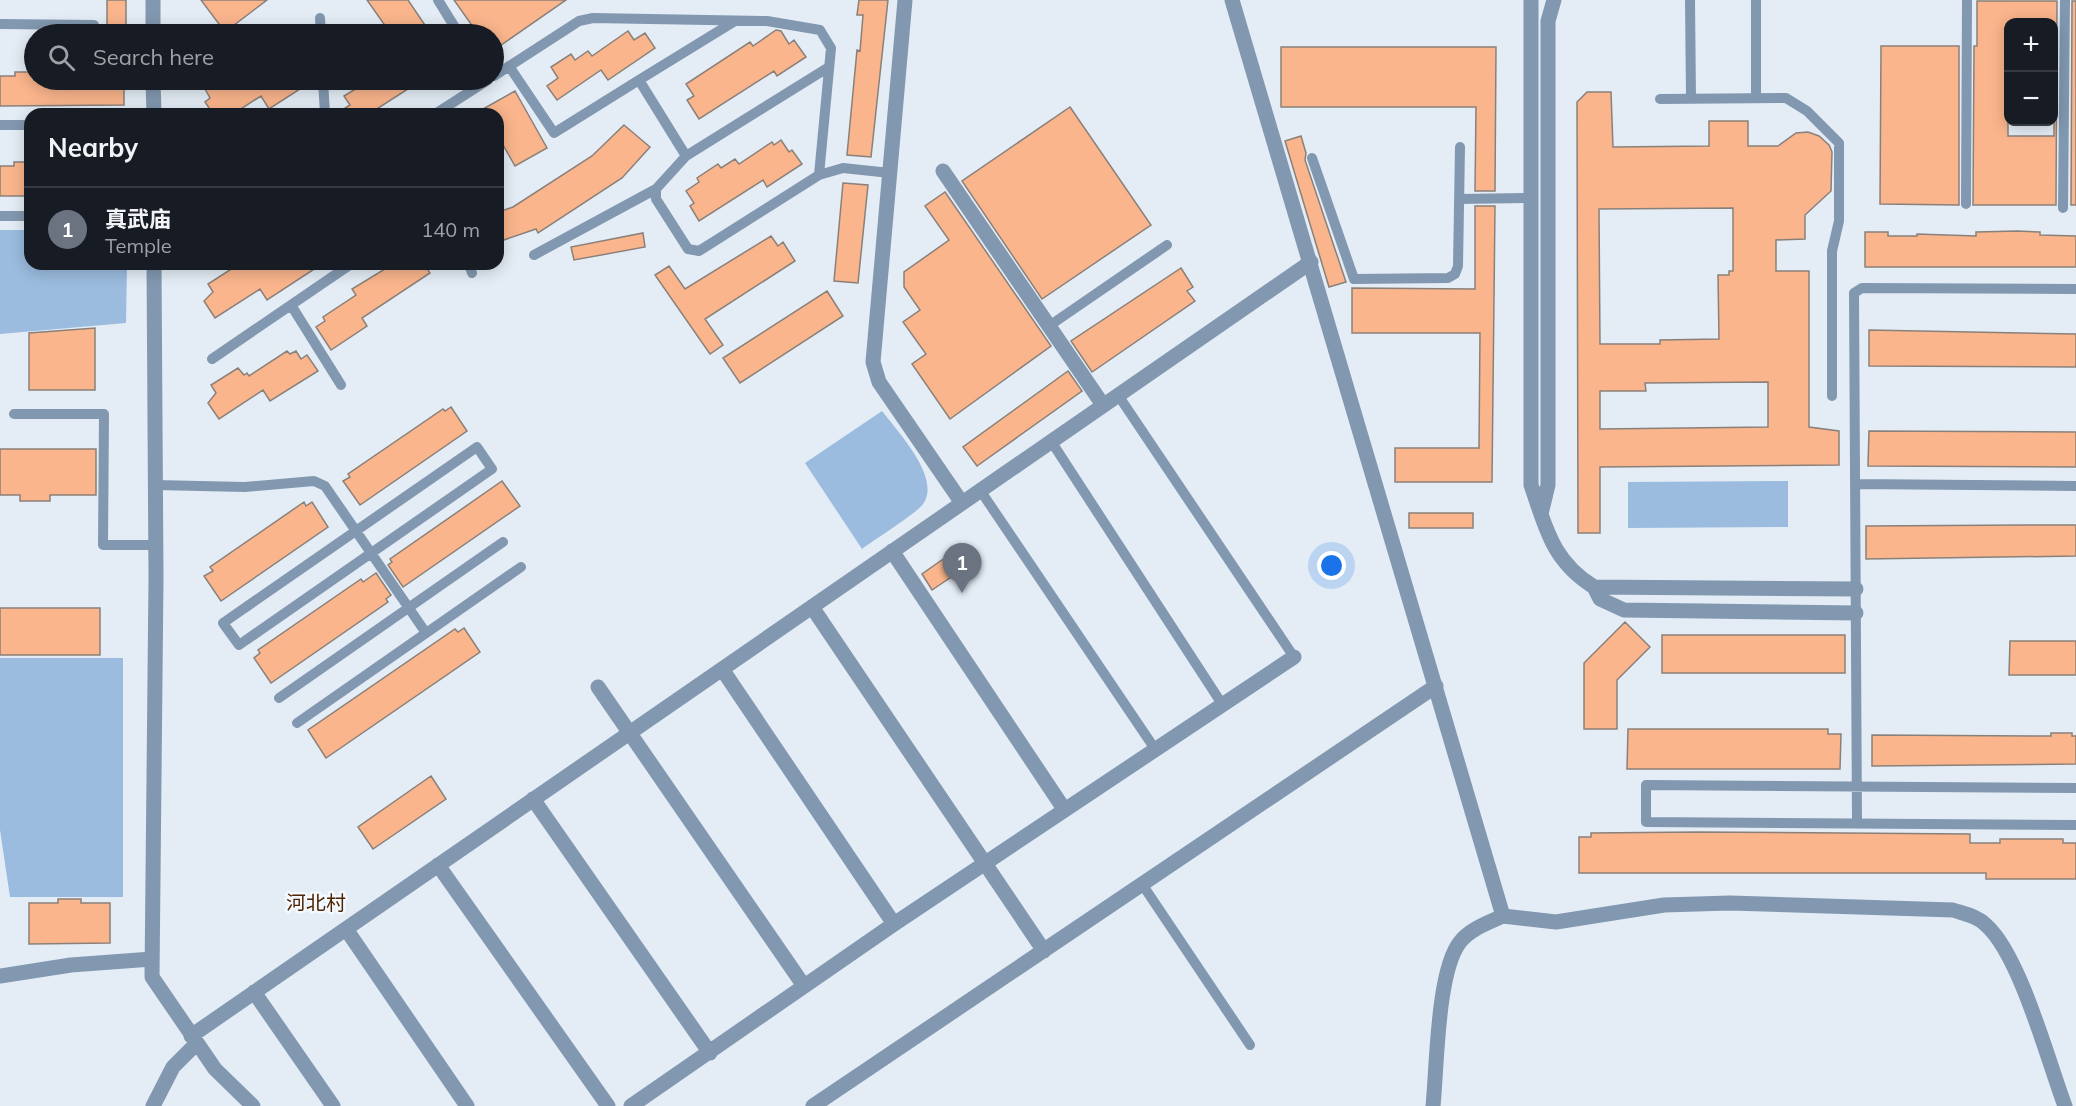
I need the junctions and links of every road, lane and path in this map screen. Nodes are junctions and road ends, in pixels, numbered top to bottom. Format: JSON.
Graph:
{"nodes":[{"id":1,"x":153,"y":0,"type":"edge"},
{"id":2,"x":438,"y":0,"type":"edge"},
{"id":3,"x":905,"y":0,"type":"edge"},
{"id":4,"x":1232,"y":0,"type":"edge"},
{"id":5,"x":1531,"y":0,"type":"edge"},
{"id":6,"x":1554,"y":0,"type":"edge"},
{"id":7,"x":1690,"y":0,"type":"edge"},
{"id":8,"x":1756,"y":0,"type":"edge"},
{"id":9,"x":1967,"y":0,"type":"edge"},
{"id":10,"x":2065,"y":0,"type":"edge"},
{"id":11,"x":320,"y":18,"type":"dead end"},
{"id":12,"x":735,"y":20,"type":"junction"},
{"id":13,"x":0,"y":24,"type":"edge"},
{"id":14,"x":24,"y":24,"type":"edge"},
{"id":15,"x":153,"y":24,"type":"edge"},
{"id":16,"x":320,"y":24,"type":"edge"},
{"id":17,"x":453,"y":24,"type":"edge"},
{"id":18,"x":509,"y":66,"type":"junction"},
{"id":19,"x":829,"y":67,"type":"junction"},
{"id":20,"x":504,"y":69,"type":"edge"},
{"id":21,"x":639,"y":80,"type":"junction"},
{"id":22,"x":153,"y":90,"type":"edge"},
{"id":23,"x":324,"y":90,"type":"edge"},
{"id":24,"x":472,"y":90,"type":"edge"},
{"id":25,"x":1690,"y":98,"type":"junction"},
{"id":26,"x":1756,"y":98,"type":"junction"},
{"id":27,"x":1660,"y":99,"type":"dead end"},
{"id":28,"x":154,"y":108,"type":"edge"},
{"id":29,"x":325,"y":108,"type":"edge"},
{"id":30,"x":444,"y":108,"type":"edge"},
{"id":31,"x":0,"y":125,"type":"edge"},
{"id":32,"x":24,"y":125,"type":"edge"},
{"id":33,"x":1460,"y":147,"type":"dead end"},
{"id":34,"x":686,"y":156,"type":"junction"},
{"id":35,"x":1312,"y":158,"type":"dead end"},
{"id":36,"x":943,"y":171,"type":"dead end"},
{"id":37,"x":890,"y":173,"type":"junction"},
{"id":38,"x":819,"y":175,"type":"junction"},
{"id":39,"x":656,"y":189,"type":"junction"},
{"id":40,"x":1531,"y":198,"type":"junction"},
{"id":41,"x":1459,"y":199,"type":"junction"},
{"id":42,"x":1966,"y":204,"type":"dead end"},
{"id":43,"x":2063,"y":208,"type":"dead end"},
{"id":44,"x":0,"y":216,"type":"edge"},
{"id":45,"x":24,"y":216,"type":"edge"},
{"id":46,"x":1167,"y":245,"type":"dead end"},
{"id":47,"x":534,"y":255,"type":"dead end"},
{"id":48,"x":1311,"y":262,"type":"junction"},
{"id":49,"x":154,"y":270,"type":"edge"},
{"id":50,"x":342,"y":270,"type":"edge"},
{"id":51,"x":2076,"y":289,"type":"edge"},
{"id":52,"x":291,"y":305,"type":"junction"},
{"id":53,"x":1049,"y":326,"type":"junction"},
{"id":54,"x":212,"y":359,"type":"dead end"},
{"id":55,"x":341,"y":385,"type":"dead end"},
{"id":56,"x":1118,"y":395,"type":"junction"},
{"id":57,"x":1832,"y":396,"type":"dead end"},
{"id":58,"x":1103,"y":405,"type":"junction"},
{"id":59,"x":14,"y":414,"type":"dead end"},
{"id":60,"x":1051,"y":441,"type":"junction"},
{"id":61,"x":1855,"y":484,"type":"junction"},
{"id":62,"x":155,"y":485,"type":"junction"},
{"id":63,"x":2076,"y":486,"type":"edge"},
{"id":64,"x":980,"y":490,"type":"junction"},
{"id":65,"x":962,"y":503,"type":"junction"},
{"id":66,"x":1541,"y":514,"type":"junction"},
{"id":67,"x":356,"y":531,"type":"junction"},
{"id":68,"x":503,"y":542,"type":"dead end"},
{"id":69,"x":156,"y":545,"type":"junction"},
{"id":70,"x":892,"y":551,"type":"junction"},
{"id":71,"x":371,"y":553,"type":"junction"},
{"id":72,"x":521,"y":567,"type":"dead end"},
{"id":73,"x":1594,"y":586,"type":"junction"},
{"id":74,"x":1856,"y":589,"type":"junction"},
{"id":75,"x":812,"y":607,"type":"junction"},
{"id":76,"x":408,"y":608,"type":"junction"},
{"id":77,"x":1856,"y":614,"type":"junction"},
{"id":78,"x":426,"y":633,"type":"junction"},
{"id":79,"x":1294,"y":657,"type":"joint"},
{"id":80,"x":722,"y":669,"type":"junction"},
{"id":81,"x":1436,"y":686,"type":"junction"},
{"id":82,"x":598,"y":687,"type":"dead end"},
{"id":83,"x":279,"y":698,"type":"dead end"},
{"id":84,"x":1222,"y":704,"type":"junction"},
{"id":85,"x":297,"y":723,"type":"dead end"},
{"id":86,"x":630,"y":733,"type":"junction"},
{"id":87,"x":1155,"y":749,"type":"junction"},
{"id":88,"x":1857,"y":786,"type":"junction"},
{"id":89,"x":2076,"y":788,"type":"edge"},
{"id":90,"x":533,"y":799,"type":"junction"},
{"id":91,"x":1064,"y":809,"type":"junction"},
{"id":92,"x":1857,"y":823,"type":"junction"},
{"id":93,"x":2076,"y":825,"type":"edge"},
{"id":94,"x":985,"y":863,"type":"junction"},
{"id":95,"x":438,"y":865,"type":"junction"},
{"id":96,"x":1143,"y":885,"type":"junction"},
{"id":97,"x":1503,"y":916,"type":"junction"},
{"id":98,"x":894,"y":924,"type":"junction"},
{"id":99,"x":346,"y":928,"type":"junction"},
{"id":100,"x":1044,"y":951,"type":"junction"},
{"id":101,"x":153,"y":958,"type":"junction"},
{"id":102,"x":0,"y":976,"type":"edge"},
{"id":103,"x":804,"y":986,"type":"junction"},
{"id":104,"x":254,"y":992,"type":"junction"},
{"id":105,"x":193,"y":1040,"type":"junction"},
{"id":106,"x":1250,"y":1045,"type":"dead end"},
{"id":107,"x":710,"y":1053,"type":"junction"},
{"id":108,"x":153,"y":1106,"type":"edge"},
{"id":109,"x":253,"y":1106,"type":"edge"},
{"id":110,"x":333,"y":1106,"type":"edge"},
{"id":111,"x":467,"y":1106,"type":"edge"},
{"id":112,"x":608,"y":1106,"type":"edge"},
{"id":113,"x":632,"y":1106,"type":"edge"},
{"id":114,"x":813,"y":1106,"type":"edge"},
{"id":115,"x":1434,"y":1106,"type":"edge"},
{"id":116,"x":2065,"y":1106,"type":"edge"}],
"edges":[{"from":1,"to":15,"type":"street"},
{"from":2,"to":17,"type":"lane"},
{"from":3,"to":37,"type":"street"},
{"from":4,"to":48,"type":"street"},
{"from":5,"to":40,"type":"street"},
{"from":6,"to":66,"type":"street"},
{"from":7,"to":25,"type":"lane"},
{"from":8,"to":26,"type":"lane"},
{"from":9,"to":42,"type":"lane"},
{"from":10,"to":43,"type":"lane"},
{"from":11,"to":16,"type":"lane"},
{"from":12,"to":18,"type":"lane"},
{"from":12,"to":19,"type":"lane"},
{"from":12,"to":21,"type":"lane"},
{"from":13,"to":14,"type":"lane"},
{"from":18,"to":20,"type":"lane"},
{"from":18,"to":21,"type":"lane"},
{"from":19,"to":34,"type":"lane"},
{"from":19,"to":38,"type":"lane"},
{"from":21,"to":34,"type":"lane"},
{"from":22,"to":28,"type":"street"},
{"from":23,"to":29,"type":"lane"},
{"from":24,"to":30,"type":"lane"},
{"from":25,"to":26,"type":"lane"},
{"from":25,"to":27,"type":"lane"},
{"from":26,"to":57,"type":"lane"},
{"from":31,"to":32,"type":"lane"},
{"from":33,"to":41,"type":"lane"},
{"from":34,"to":39,"type":"lane"},
{"from":35,"to":41,"type":"lane"},
{"from":36,"to":53,"type":"street"},
{"from":37,"to":38,"type":"lane"},
{"from":37,"to":65,"type":"street"},
{"from":38,"to":39,"type":"lane"},
{"from":39,"to":47,"type":"lane"},
{"from":40,"to":41,"type":"lane"},
{"from":40,"to":66,"type":"street"},
{"from":44,"to":45,"type":"lane"},
{"from":46,"to":53,"type":"lane"},
{"from":48,"to":56,"type":"street"},
{"from":48,"to":81,"type":"street"},
{"from":49,"to":62,"type":"street"},
{"from":50,"to":52,"type":"lane"},
{"from":51,"to":61,"type":"lane"},
{"from":52,"to":54,"type":"lane"},
{"from":52,"to":55,"type":"lane"},
{"from":53,"to":58,"type":"street"},
{"from":56,"to":58,"type":"street"},
{"from":56,"to":79,"type":"lane"},
{"from":58,"to":60,"type":"street"},
{"from":59,"to":69,"type":"lane"},
{"from":60,"to":64,"type":"street"},
{"from":60,"to":84,"type":"lane"},
{"from":61,"to":63,"type":"lane"},
{"from":61,"to":74,"type":"lane"},
{"from":62,"to":67,"type":"lane"},
{"from":62,"to":69,"type":"street"},
{"from":64,"to":65,"type":"street"},
{"from":64,"to":87,"type":"lane"},
{"from":65,"to":70,"type":"street"},
{"from":66,"to":73,"type":"street"},
{"from":67,"to":71,"type":"lane"},
{"from":67,"to":71,"type":"lane"},
{"from":67,"to":71,"type":"lane"},
{"from":68,"to":76,"type":"lane"},
{"from":69,"to":101,"type":"street"},
{"from":70,"to":75,"type":"street"},
{"from":70,"to":91,"type":"street"},
{"from":71,"to":76,"type":"lane"},
{"from":72,"to":78,"type":"lane"},
{"from":73,"to":74,"type":"street"},
{"from":73,"to":77,"type":"street"},
{"from":74,"to":77,"type":"lane"},
{"from":75,"to":80,"type":"street"},
{"from":75,"to":94,"type":"street"},
{"from":76,"to":78,"type":"lane"},
{"from":76,"to":83,"type":"lane"},
{"from":77,"to":88,"type":"lane"},
{"from":78,"to":85,"type":"lane"},
{"from":79,"to":84,"type":"street"},
{"from":80,"to":86,"type":"street"},
{"from":80,"to":98,"type":"street"},
{"from":81,"to":96,"type":"street"},
{"from":81,"to":97,"type":"street"},
{"from":82,"to":86,"type":"street"},
{"from":84,"to":87,"type":"street"},
{"from":86,"to":90,"type":"street"},
{"from":86,"to":103,"type":"street"},
{"from":87,"to":91,"type":"street"},
{"from":88,"to":89,"type":"lane"},
{"from":88,"to":92,"type":"lane"},
{"from":88,"to":92,"type":"lane"},
{"from":90,"to":95,"type":"street"},
{"from":90,"to":107,"type":"street"},
{"from":91,"to":94,"type":"street"},
{"from":92,"to":93,"type":"lane"},
{"from":94,"to":98,"type":"street"},
{"from":94,"to":100,"type":"street"},
{"from":95,"to":99,"type":"street"},
{"from":95,"to":112,"type":"street"},
{"from":96,"to":100,"type":"street"},
{"from":96,"to":106,"type":"lane"},
{"from":97,"to":115,"type":"street"},
{"from":97,"to":116,"type":"street"},
{"from":98,"to":103,"type":"street"},
{"from":99,"to":104,"type":"street"},
{"from":99,"to":111,"type":"street"},
{"from":100,"to":114,"type":"street"},
{"from":101,"to":102,"type":"street"},
{"from":101,"to":105,"type":"street"},
{"from":103,"to":107,"type":"street"},
{"from":104,"to":105,"type":"street"},
{"from":104,"to":110,"type":"street"},
{"from":105,"to":108,"type":"street"},
{"from":105,"to":109,"type":"street"},
{"from":107,"to":113,"type":"street"}]}
